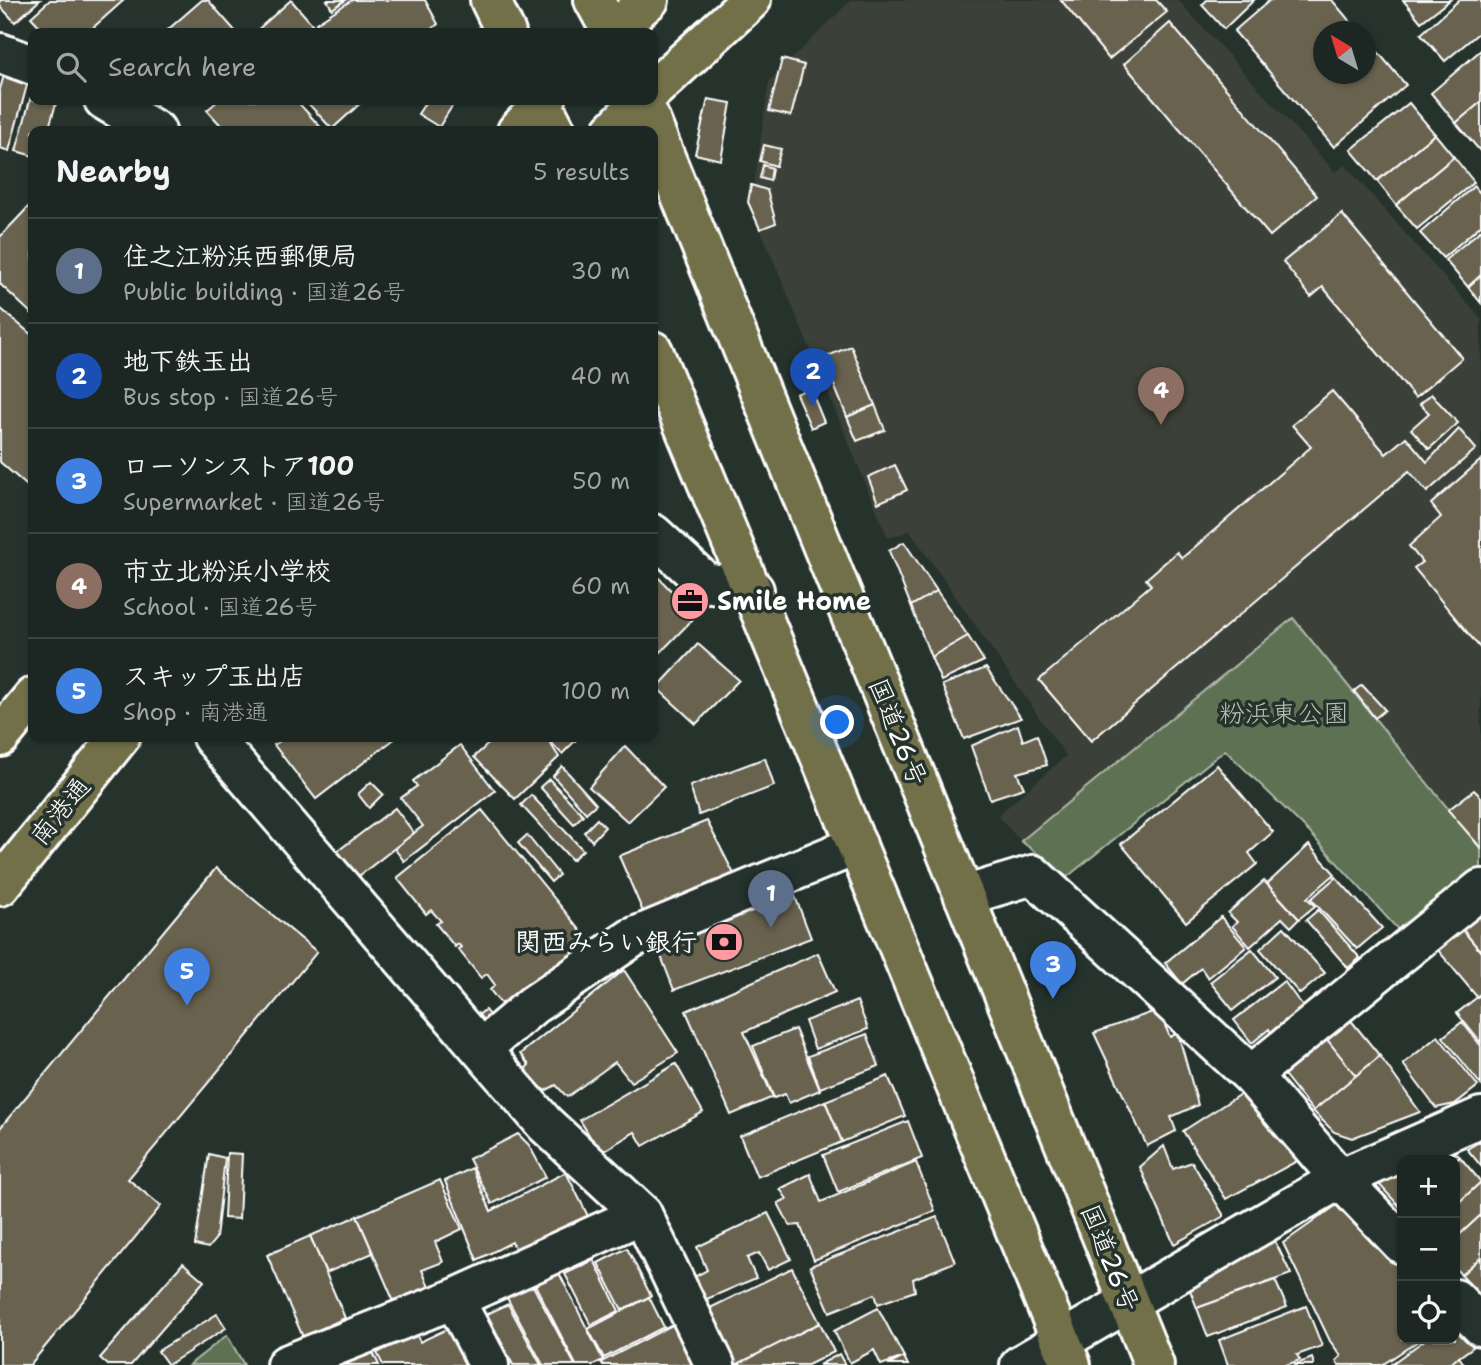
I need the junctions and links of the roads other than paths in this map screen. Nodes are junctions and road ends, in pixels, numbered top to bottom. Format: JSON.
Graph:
{"nodes":[{"id":1,"x":490,"y":0,"type":"edge"},
{"id":2,"x":649,"y":0,"type":"edge"},
{"id":3,"x":751,"y":0,"type":"edge"},
{"id":4,"x":607,"y":25,"type":"edge"},
{"id":5,"x":504,"y":28,"type":"edge"},
{"id":6,"x":0,"y":52,"type":"edge"},
{"id":7,"x":28,"y":63,"type":"edge"},
{"id":8,"x":658,"y":85,"type":"edge"},
{"id":9,"x":112,"y":105,"type":"edge"},
{"id":10,"x":637,"y":105,"type":"edge"},
{"id":11,"x":644,"y":105,"type":"edge"},
{"id":12,"x":148,"y":126,"type":"edge"},
{"id":13,"x":617,"y":126,"type":"edge"},
{"id":14,"x":653,"y":126,"type":"edge"},
{"id":15,"x":658,"y":140,"type":"edge"},
{"id":16,"x":658,"y":363,"type":"edge"},
{"id":17,"x":658,"y":539,"type":"edge"},
{"id":18,"x":754,"y":590,"type":"junction"},
{"id":19,"x":28,"y":703,"type":"edge"},
{"id":20,"x":0,"y":737,"type":"edge"},
{"id":21,"x":116,"y":742,"type":"edge"},
{"id":22,"x":216,"y":742,"type":"edge"},
{"id":23,"x":857,"y":845,"type":"junction"},
{"id":24,"x":0,"y":886,"type":"edge"},
{"id":25,"x":1481,"y":889,"type":"edge"},
{"id":26,"x":964,"y":896,"type":"junction"},
{"id":27,"x":481,"y":1049,"type":"junction"},
{"id":28,"x":1251,"y":1074,"type":"junction"},
{"id":29,"x":1481,"y":1117,"type":"edge"},
{"id":30,"x":1340,"y":1179,"type":"junction"},
{"id":31,"x":642,"y":1214,"type":"junction"},
{"id":32,"x":1397,"y":1239,"type":"edge"},
{"id":33,"x":454,"y":1298,"type":"junction"},
{"id":34,"x":1129,"y":1304,"type":"junction"},
{"id":35,"x":1067,"y":1354,"type":"edge"},
{"id":36,"x":286,"y":1365,"type":"edge"},
{"id":37,"x":489,"y":1365,"type":"edge"},
{"id":38,"x":715,"y":1365,"type":"edge"},
{"id":39,"x":1020,"y":1365,"type":"edge"},
{"id":40,"x":1154,"y":1365,"type":"edge"}],
"edges":[{"from":1,"to":5,"type":"main road"},
{"from":2,"to":4,"type":"main road"},
{"from":3,"to":8,"type":"main road"},
{"from":6,"to":7,"type":"street"},
{"from":9,"to":12,"type":"street"},
{"from":10,"to":13,"type":"main road"},
{"from":11,"to":14,"type":"main road","name":"国道26号"},
{"from":15,"to":26,"type":"main road","name":"国道26号"},
{"from":16,"to":18,"type":"main road"},
{"from":17,"to":18,"type":"street"},
{"from":18,"to":23,"type":"main road"},
{"from":19,"to":20,"type":"main road"},
{"from":21,"to":24,"type":"main road","name":"南港通"},
{"from":22,"to":27,"type":"street"},
{"from":23,"to":27,"type":"street"},
{"from":23,"to":35,"type":"main road"},
{"from":25,"to":28,"type":"street"},
{"from":26,"to":28,"type":"street"},
{"from":26,"to":34,"type":"main road","name":"国道26号"},
{"from":27,"to":31,"type":"street"},
{"from":28,"to":30,"type":"street"},
{"from":29,"to":30,"type":"street"},
{"from":30,"to":32,"type":"street"},
{"from":30,"to":34,"type":"street"},
{"from":31,"to":33,"type":"street"},
{"from":31,"to":38,"type":"street"},
{"from":33,"to":36,"type":"street"},
{"from":33,"to":37,"type":"street"},
{"from":34,"to":35,"type":"street"},
{"from":34,"to":40,"type":"main road","name":"国道26号"},
{"from":35,"to":39,"type":"street"}]}
